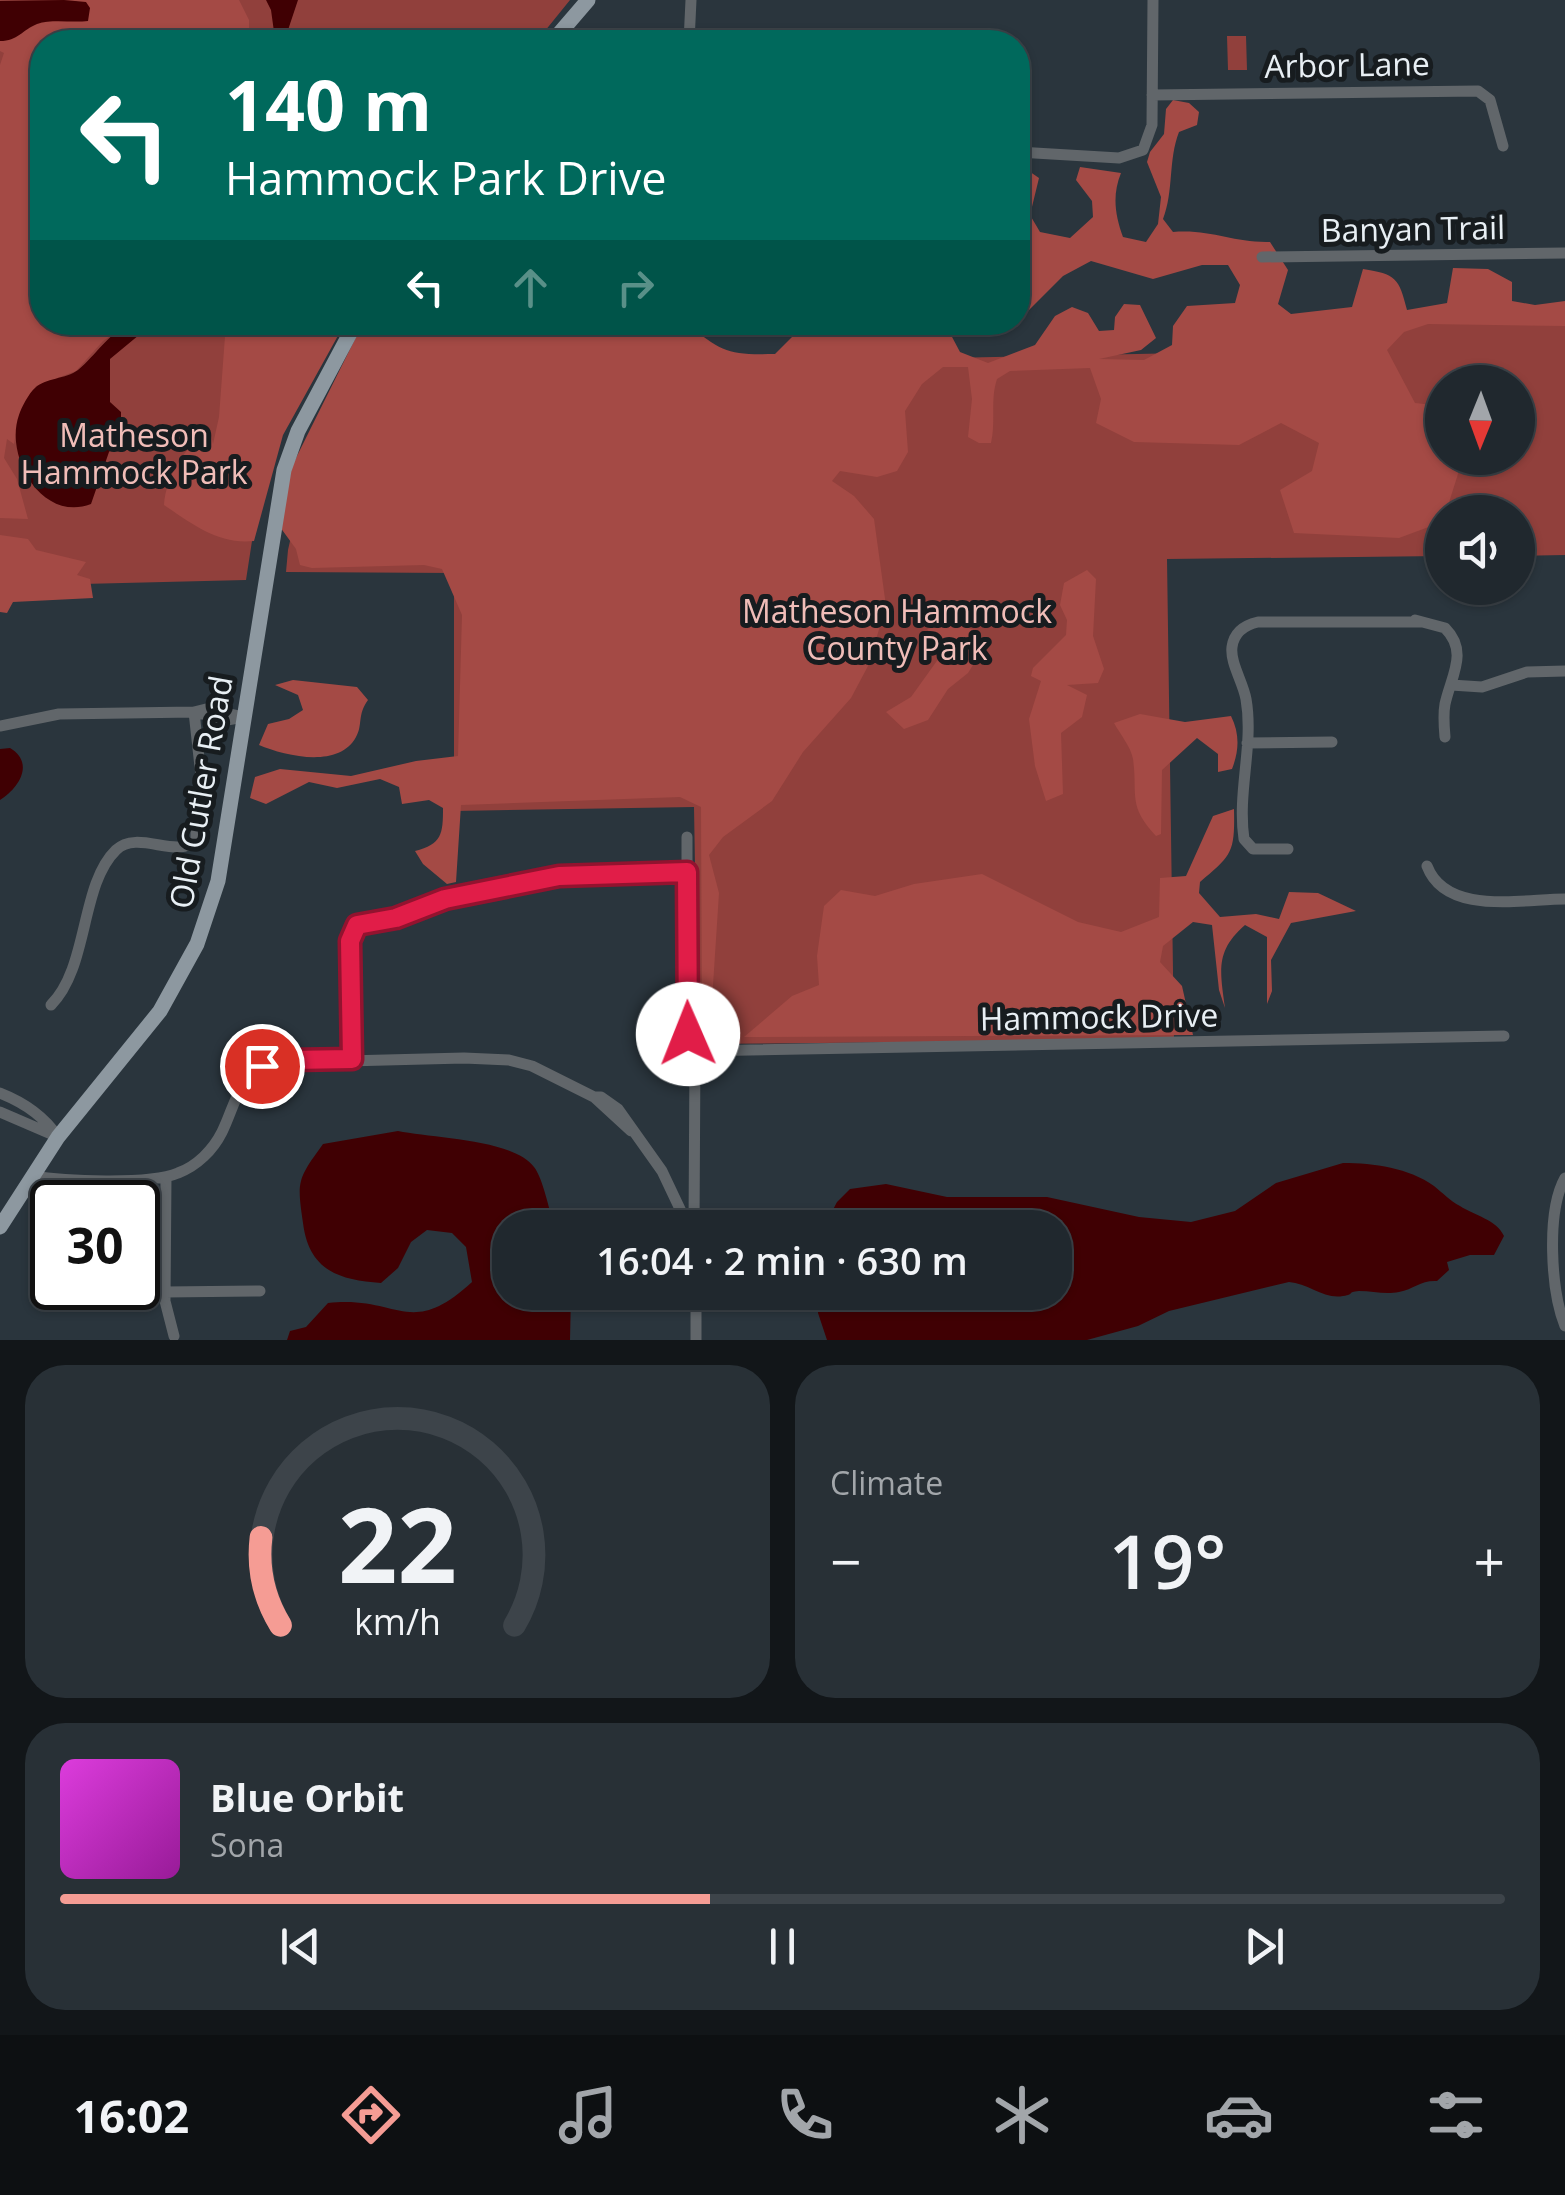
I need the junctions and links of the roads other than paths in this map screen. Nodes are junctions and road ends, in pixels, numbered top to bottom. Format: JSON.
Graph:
{"nodes":[{"id":1,"x":588,"y":0,"type":"edge"},
{"id":2,"x":690,"y":0,"type":"edge"},
{"id":3,"x":1152,"y":0,"type":"edge"},
{"id":4,"x":562,"y":30,"type":"edge"},
{"id":5,"x":689,"y":30,"type":"edge"},
{"id":6,"x":1152,"y":95,"type":"junction"},
{"id":7,"x":1503,"y":146,"type":"dead end"},
{"id":8,"x":1030,"y":153,"type":"edge"},
{"id":9,"x":1565,"y":253,"type":"edge"},
{"id":10,"x":1262,"y":258,"type":"dead end"},
{"id":11,"x":349,"y":335,"type":"edge"},
{"id":12,"x":1565,"y":670,"type":"edge"},
{"id":13,"x":1451,"y":684,"type":"junction"},
{"id":14,"x":194,"y":712,"type":"junction"},
{"id":15,"x":243,"y":717,"type":"junction"},
{"id":16,"x":0,"y":726,"type":"edge"},
{"id":17,"x":1444,"y":737,"type":"dead end"},
{"id":18,"x":1332,"y":742,"type":"dead end"},
{"id":19,"x":1247,"y":743,"type":"junction"},
{"id":20,"x":687,"y":837,"type":"dead end"},
{"id":21,"x":1288,"y":849,"type":"dead end"},
{"id":22,"x":1427,"y":866,"type":"dead end"},
{"id":23,"x":687,"y":872,"type":"junction"},
{"id":24,"x":1565,"y":899,"type":"edge"},
{"id":25,"x":51,"y":1005,"type":"dead end"},
{"id":26,"x":1504,"y":1036,"type":"dead end"},
{"id":27,"x":694,"y":1051,"type":"junction"},
{"id":28,"x":352,"y":1059,"type":"junction"},
{"id":29,"x":0,"y":1094,"type":"edge"},
{"id":30,"x":0,"y":1112,"type":"edge"},
{"id":31,"x":58,"y":1137,"type":"junction"},
{"id":32,"x":32,"y":1176,"type":"junction"},
{"id":33,"x":166,"y":1177,"type":"junction"},
{"id":34,"x":1565,"y":1178,"type":"edge"},
{"id":35,"x":682,"y":1210,"type":"edge"},
{"id":36,"x":692,"y":1210,"type":"edge"},
{"id":37,"x":0,"y":1228,"type":"edge"},
{"id":38,"x":260,"y":1291,"type":"dead end"},
{"id":39,"x":166,"y":1292,"type":"junction"},
{"id":40,"x":696,"y":1310,"type":"edge"},
{"id":41,"x":1565,"y":1326,"type":"edge"},
{"id":42,"x":174,"y":1336,"type":"dead end"},
{"id":43,"x":696,"y":1340,"type":"edge"}],
"edges":[{"from":1,"to":4,"type":"main road"},
{"from":2,"to":5,"type":"street"},
{"from":3,"to":6,"type":"street"},
{"from":6,"to":7,"type":"street","name":"Arbor Lane"},
{"from":6,"to":8,"type":"street"},
{"from":9,"to":10,"type":"street","name":"Banyan Trail"},
{"from":11,"to":15,"type":"main road","name":"Old Cutler Road"},
{"from":12,"to":13,"type":"street"},
{"from":13,"to":17,"type":"street"},
{"from":13,"to":19,"type":"street"},
{"from":14,"to":15,"type":"street"},
{"from":14,"to":16,"type":"street"},
{"from":14,"to":25,"type":"street"},
{"from":15,"to":31,"type":"main road","name":"Old Cutler Road"},
{"from":18,"to":19,"type":"street"},
{"from":19,"to":21,"type":"street"},
{"from":20,"to":23,"type":"street"},
{"from":22,"to":24,"type":"street"},
{"from":23,"to":27,"type":"street"},
{"from":23,"to":28,"type":"street"},
{"from":26,"to":27,"type":"street","name":"Hammock Drive"},
{"from":27,"to":36,"type":"street"},
{"from":28,"to":33,"type":"street"},
{"from":28,"to":35,"type":"street"},
{"from":29,"to":31,"type":"street"},
{"from":30,"to":31,"type":"street"},
{"from":31,"to":32,"type":"main road","name":"Old Cutler Road"},
{"from":32,"to":33,"type":"street"},
{"from":32,"to":37,"type":"main road","name":"Old Cutler Road"},
{"from":33,"to":39,"type":"street"},
{"from":34,"to":41,"type":"street"},
{"from":38,"to":39,"type":"street"},
{"from":39,"to":42,"type":"street"},
{"from":40,"to":43,"type":"street"}]}
